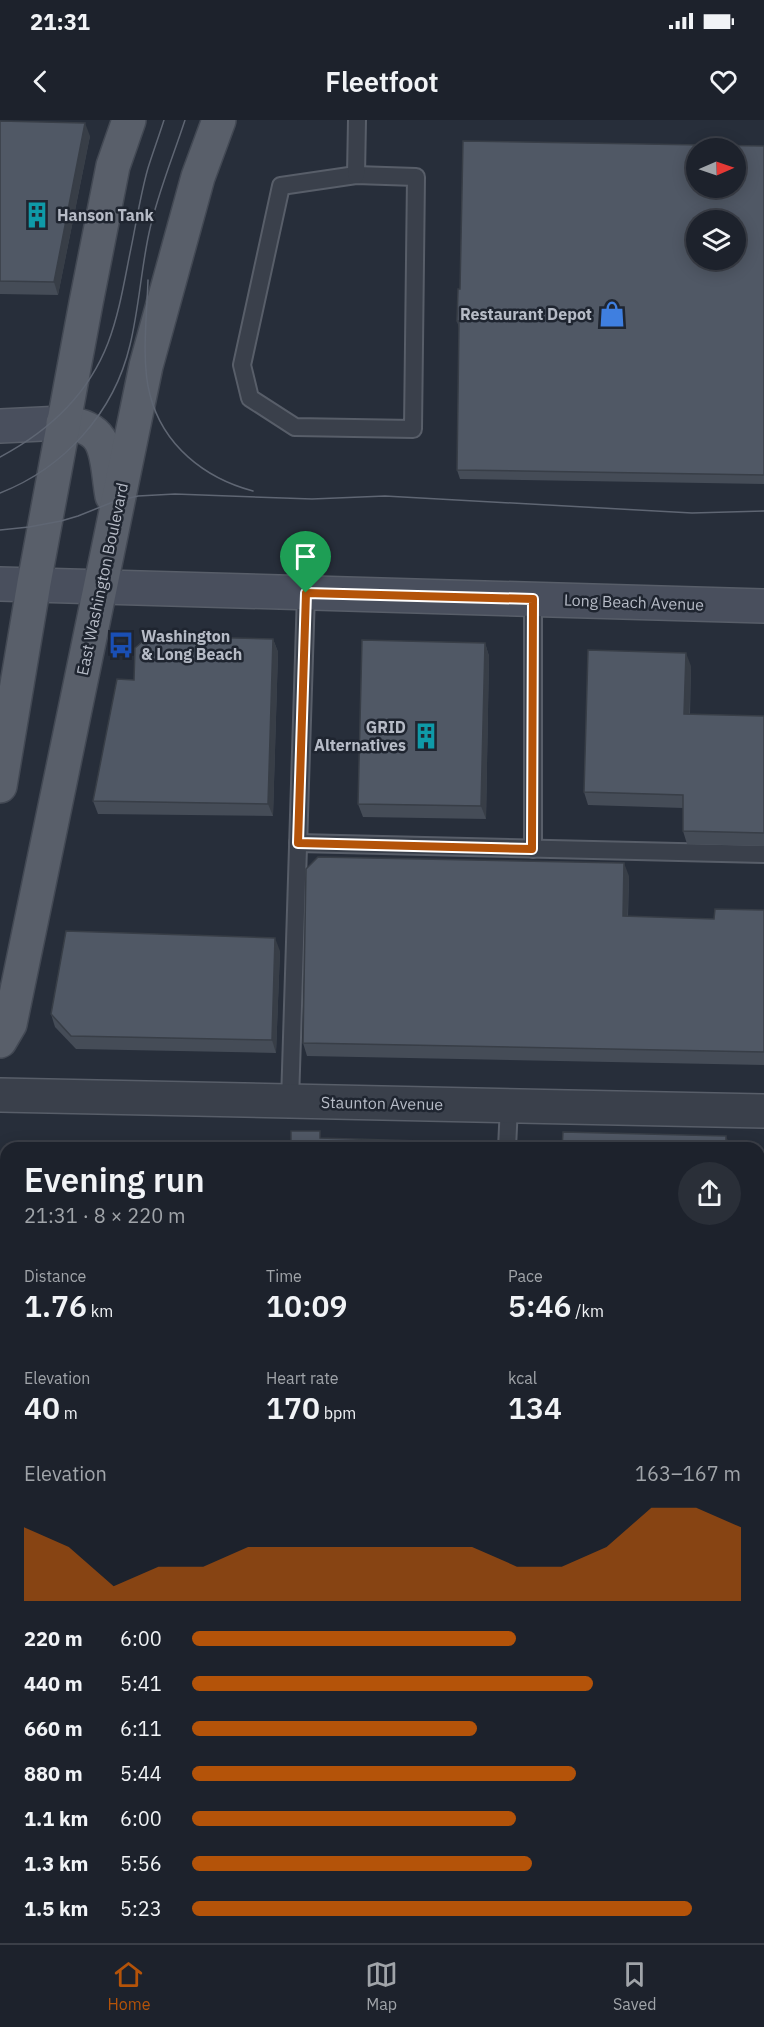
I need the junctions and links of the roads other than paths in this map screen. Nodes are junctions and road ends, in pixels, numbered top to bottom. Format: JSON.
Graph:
{"nodes":[{"id":1,"x":129,"y":120,"type":"edge"},
{"id":2,"x":219,"y":120,"type":"edge"},
{"id":3,"x":357,"y":120,"type":"edge"},
{"id":4,"x":356,"y":175,"type":"junction"},
{"id":5,"x":63,"y":423,"type":"junction"},
{"id":6,"x":11,"y":426,"type":"edge"},
{"id":7,"x":115,"y":519,"type":"junction"},
{"id":8,"x":34,"y":583,"type":"junction"},
{"id":9,"x":0,"y":584,"type":"edge"},
{"id":10,"x":100,"y":587,"type":"junction"},
{"id":11,"x":306,"y":593,"type":"junction"},
{"id":12,"x":533,"y":599,"type":"junction"},
{"id":13,"x":764,"y":606,"type":"edge"},
{"id":14,"x":1,"y":770,"type":"edge"},
{"id":15,"x":298,"y":843,"type":"junction"},
{"id":16,"x":532,"y":849,"type":"junction"},
{"id":17,"x":764,"y":855,"type":"edge"},
{"id":18,"x":0,"y":1041,"type":"edge"},
{"id":19,"x":0,"y":1095,"type":"edge"},
{"id":20,"x":290,"y":1101,"type":"junction"},
{"id":21,"x":509,"y":1106,"type":"junction"},
{"id":22,"x":764,"y":1111,"type":"edge"},
{"id":23,"x":507,"y":1142,"type":"edge"}],
"edges":[{"from":1,"to":5,"type":"main road"},
{"from":2,"to":7,"type":"main road","name":"East Washington Boulevard"},
{"from":3,"to":4,"type":"lane"},
{"from":4,"to":4,"type":"lane"},
{"from":5,"to":6,"type":"street"},
{"from":5,"to":7,"type":"main road"},
{"from":5,"to":8,"type":"main road"},
{"from":7,"to":10,"type":"main road","name":"East Washington Boulevard"},
{"from":8,"to":9,"type":"street","name":"Long Beach Avenue"},
{"from":8,"to":10,"type":"street","name":"Long Beach Avenue"},
{"from":8,"to":14,"type":"main road"},
{"from":10,"to":11,"type":"street","name":"Long Beach Avenue"},
{"from":10,"to":18,"type":"main road","name":"East Washington Boulevard"},
{"from":11,"to":12,"type":"street","name":"Long Beach Avenue"},
{"from":11,"to":15,"type":"lane"},
{"from":12,"to":13,"type":"street","name":"Long Beach Avenue"},
{"from":12,"to":16,"type":"lane"},
{"from":15,"to":16,"type":"lane"},
{"from":15,"to":20,"type":"lane"},
{"from":16,"to":17,"type":"lane"},
{"from":19,"to":20,"type":"street","name":"Staunton Avenue"},
{"from":20,"to":21,"type":"street","name":"Staunton Avenue"},
{"from":21,"to":22,"type":"street","name":"Staunton Avenue"},
{"from":21,"to":23,"type":"lane"}]}
